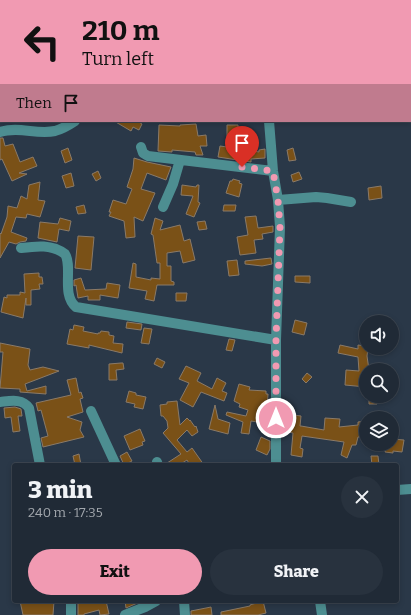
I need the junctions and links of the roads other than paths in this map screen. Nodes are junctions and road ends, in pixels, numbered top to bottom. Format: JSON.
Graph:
{"nodes":[{"id":1,"x":73,"y":122,"type":"edge"},
{"id":2,"x":269,"y":122,"type":"edge"},
{"id":3,"x":0,"y":132,"type":"edge"},
{"id":4,"x":141,"y":147,"type":"dead end"},
{"id":5,"x":180,"y":160,"type":"junction"},
{"id":6,"x":273,"y":171,"type":"junction"},
{"id":7,"x":278,"y":200,"type":"junction"},
{"id":8,"x":351,"y":202,"type":"dead end"},
{"id":9,"x":163,"y":207,"type":"dead end"},
{"id":10,"x":21,"y":248,"type":"dead end"},
{"id":11,"x":276,"y":340,"type":"junction"},
{"id":12,"x":0,"y":402,"type":"edge"},
{"id":13,"x":91,"y":411,"type":"dead end"},
{"id":14,"x":40,"y":463,"type":"edge"},
{"id":15,"x":115,"y":463,"type":"edge"},
{"id":16,"x":276,"y":463,"type":"edge"},
{"id":17,"x":411,"y":489,"type":"edge"},
{"id":18,"x":399,"y":490,"type":"edge"},
{"id":19,"x":71,"y":603,"type":"edge"},
{"id":20,"x":184,"y":603,"type":"edge"},
{"id":21,"x":320,"y":603,"type":"edge"},
{"id":22,"x":144,"y":604,"type":"edge"},
{"id":23,"x":70,"y":615,"type":"edge"},
{"id":24,"x":125,"y":615,"type":"edge"},
{"id":25,"x":184,"y":615,"type":"edge"},
{"id":26,"x":322,"y":615,"type":"edge"}],
"edges":[{"from":1,"to":3,"type":"street"},
{"from":2,"to":6,"type":"street"},
{"from":4,"to":5,"type":"street"},
{"from":5,"to":6,"type":"street"},
{"from":5,"to":9,"type":"street"},
{"from":6,"to":7,"type":"street"},
{"from":7,"to":8,"type":"street"},
{"from":7,"to":11,"type":"street"},
{"from":10,"to":11,"type":"street"},
{"from":11,"to":16,"type":"street"},
{"from":12,"to":14,"type":"street"},
{"from":13,"to":15,"type":"street"},
{"from":17,"to":18,"type":"street"},
{"from":19,"to":23,"type":"street"},
{"from":20,"to":25,"type":"street"},
{"from":21,"to":26,"type":"street"},
{"from":22,"to":24,"type":"street"}]}
